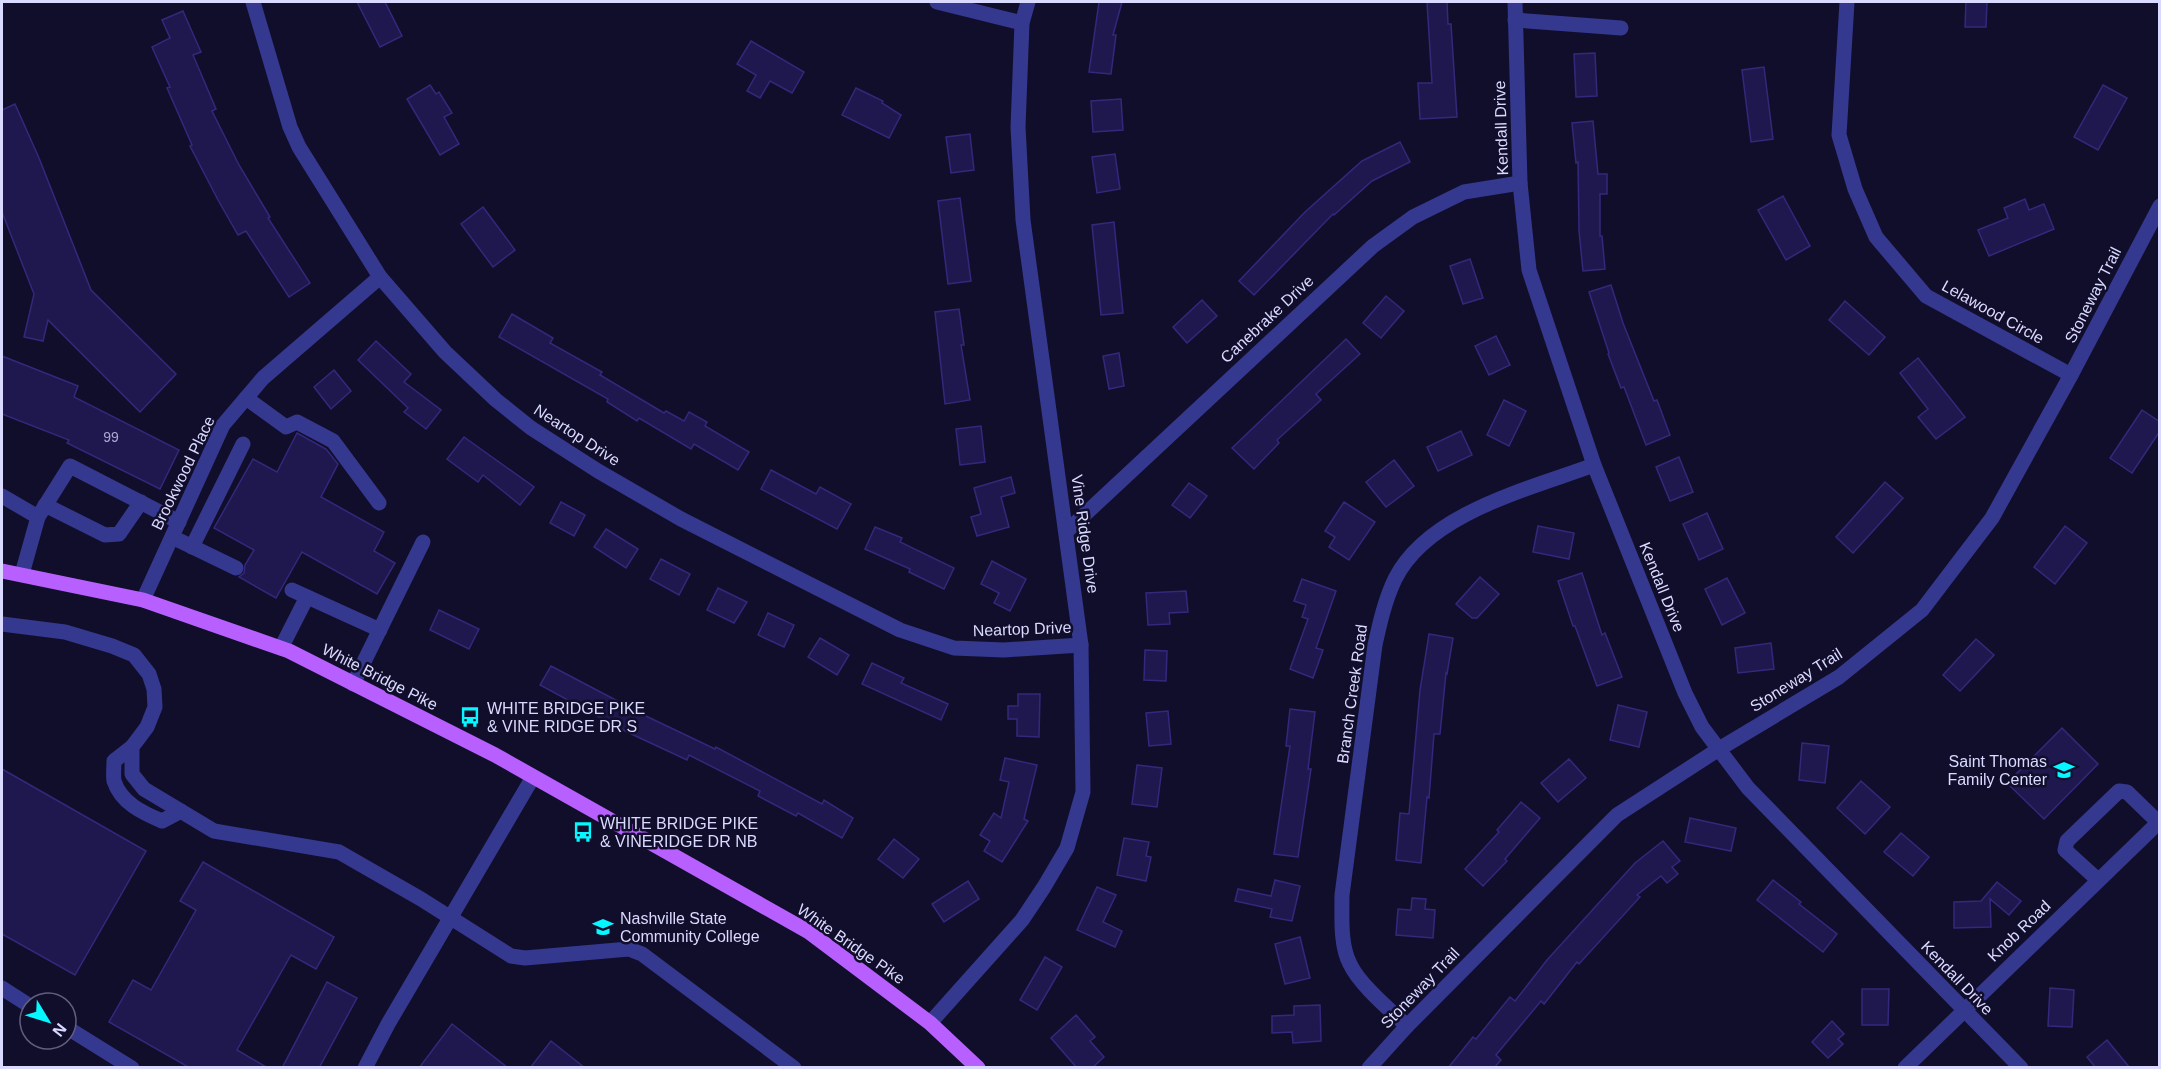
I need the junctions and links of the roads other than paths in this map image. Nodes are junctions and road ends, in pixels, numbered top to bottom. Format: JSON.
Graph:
{"nodes":[{"id":1,"x":253,"y":2,"type":"edge"},
{"id":2,"x":937,"y":2,"type":"edge"},
{"id":3,"x":1028,"y":2,"type":"edge"},
{"id":4,"x":1515,"y":2,"type":"edge"},
{"id":5,"x":1847,"y":2,"type":"edge"},
{"id":6,"x":1515,"y":21,"type":"junction"},
{"id":7,"x":1022,"y":23,"type":"junction"},
{"id":8,"x":1622,"y":28,"type":"dead end"},
{"id":9,"x":1520,"y":183,"type":"junction"},
{"id":10,"x":2160,"y":206,"type":"edge"},
{"id":11,"x":380,"y":277,"type":"junction"},
{"id":12,"x":2071,"y":375,"type":"junction"},
{"id":13,"x":246,"y":398,"type":"junction"},
{"id":14,"x":243,"y":444,"type":"dead end"},
{"id":15,"x":208,"y":458,"type":"junction"},
{"id":16,"x":1594,"y":465,"type":"junction"},
{"id":17,"x":230,"y":469,"type":"junction"},
{"id":18,"x":2,"y":496,"type":"edge"},
{"id":19,"x":141,"y":502,"type":"junction"},
{"id":20,"x":379,"y":503,"type":"dead end"},
{"id":21,"x":42,"y":511,"type":"junction"},
{"id":22,"x":178,"y":522,"type":"junction"},
{"id":23,"x":1067,"y":531,"type":"junction"},
{"id":24,"x":172,"y":537,"type":"junction"},
{"id":25,"x":423,"y":543,"type":"dead end"},
{"id":26,"x":192,"y":547,"type":"junction"},
{"id":27,"x":236,"y":568,"type":"dead end"},
{"id":28,"x":2,"y":571,"type":"edge"},
{"id":29,"x":22,"y":574,"type":"junction"},
{"id":30,"x":292,"y":590,"type":"dead end"},
{"id":31,"x":307,"y":597,"type":"junction"},
{"id":32,"x":143,"y":600,"type":"junction"},
{"id":33,"x":2,"y":624,"type":"edge"},
{"id":34,"x":380,"y":630,"type":"junction"},
{"id":35,"x":1081,"y":645,"type":"junction"},
{"id":36,"x":281,"y":648,"type":"junction"},
{"id":37,"x":353,"y":684,"type":"junction"},
{"id":38,"x":132,"y":747,"type":"junction"},
{"id":39,"x":1719,"y":749,"type":"junction"},
{"id":40,"x":533,"y":777,"type":"junction"},
{"id":41,"x":181,"y":811,"type":"junction"},
{"id":42,"x":2159,"y":821,"type":"edge"},
{"id":43,"x":2098,"y":880,"type":"junction"},
{"id":44,"x":449,"y":919,"type":"junction"},
{"id":45,"x":2,"y":988,"type":"edge"},
{"id":46,"x":18,"y":998,"type":"edge"},
{"id":47,"x":1963,"y":1010,"type":"junction"},
{"id":48,"x":930,"y":1023,"type":"junction"},
{"id":49,"x":1407,"y":1026,"type":"junction"},
{"id":50,"x":78,"y":1034,"type":"edge"},
{"id":51,"x":132,"y":1068,"type":"edge"},
{"id":52,"x":364,"y":1068,"type":"edge"},
{"id":53,"x":794,"y":1068,"type":"edge"},
{"id":54,"x":978,"y":1068,"type":"edge"},
{"id":55,"x":1369,"y":1068,"type":"edge"},
{"id":56,"x":1905,"y":1068,"type":"edge"},
{"id":57,"x":2021,"y":1068,"type":"edge"}],
"edges":[{"from":1,"to":11,"type":"street","name":"Neartop Drive"},
{"from":2,"to":7,"type":"street"},
{"from":3,"to":7,"type":"street","name":"Vine Ridge Drive"},
{"from":4,"to":6,"type":"street","name":"Kendall Drive"},
{"from":5,"to":12,"type":"street","name":"Lelawood Circle"},
{"from":6,"to":8,"type":"street"},
{"from":6,"to":9,"type":"street","name":"Kendall Drive"},
{"from":7,"to":23,"type":"street","name":"Vine Ridge Drive"},
{"from":9,"to":16,"type":"street","name":"Kendall Drive"},
{"from":9,"to":23,"type":"street","name":"Canebrake Drive"},
{"from":10,"to":12,"type":"street","name":"Stoneway Trail"},
{"from":11,"to":13,"type":"street","name":"Brookwood Place"},
{"from":11,"to":35,"type":"street","name":"Neartop Drive"},
{"from":12,"to":39,"type":"street","name":"Stoneway Trail"},
{"from":13,"to":15,"type":"street","name":"Brookwood Place"},
{"from":13,"to":20,"type":"street"},
{"from":14,"to":17,"type":"street"},
{"from":15,"to":17,"type":"street"},
{"from":15,"to":22,"type":"street","name":"Brookwood Place"},
{"from":16,"to":39,"type":"street","name":"Kendall Drive"},
{"from":16,"to":49,"type":"street","name":"Branch Creek Road"},
{"from":17,"to":26,"type":"street"},
{"from":18,"to":21,"type":"street"},
{"from":19,"to":21,"type":"street"},
{"from":19,"to":21,"type":"street"},
{"from":19,"to":22,"type":"street"},
{"from":21,"to":29,"type":"street"},
{"from":22,"to":24,"type":"street","name":"Brookwood Place"},
{"from":23,"to":35,"type":"street","name":"Vine Ridge Drive"},
{"from":24,"to":26,"type":"street"},
{"from":24,"to":32,"type":"street","name":"Brookwood Place"},
{"from":25,"to":34,"type":"street"},
{"from":26,"to":27,"type":"street"},
{"from":28,"to":29,"type":"main road","name":"White Bridge Pike"},
{"from":29,"to":32,"type":"main road","name":"White Bridge Pike"},
{"from":30,"to":31,"type":"street"},
{"from":31,"to":34,"type":"street"},
{"from":31,"to":36,"type":"street"},
{"from":32,"to":36,"type":"main road","name":"White Bridge Pike"},
{"from":33,"to":38,"type":"street"},
{"from":34,"to":37,"type":"street"},
{"from":35,"to":48,"type":"street","name":"Vine Ridge Drive"},
{"from":36,"to":37,"type":"main road","name":"White Bridge Pike"},
{"from":37,"to":40,"type":"main road","name":"White Bridge Pike"},
{"from":38,"to":41,"type":"street"},
{"from":38,"to":41,"type":"street"},
{"from":39,"to":47,"type":"street","name":"Kendall Drive"},
{"from":39,"to":49,"type":"street","name":"Stoneway Trail"},
{"from":40,"to":44,"type":"street"},
{"from":40,"to":48,"type":"main road","name":"White Bridge Pike"},
{"from":41,"to":44,"type":"street"},
{"from":42,"to":43,"type":"street","name":"Knob Road"},
{"from":42,"to":43,"type":"street"},
{"from":43,"to":47,"type":"street","name":"Knob Road"},
{"from":44,"to":52,"type":"street"},
{"from":44,"to":53,"type":"street"},
{"from":45,"to":46,"type":"street"},
{"from":47,"to":56,"type":"street","name":"Knob Road"},
{"from":47,"to":57,"type":"street","name":"Kendall Drive"},
{"from":48,"to":54,"type":"main road","name":"White Bridge Pike"},
{"from":49,"to":55,"type":"street","name":"Stoneway Trail"},
{"from":50,"to":51,"type":"street"}]}
